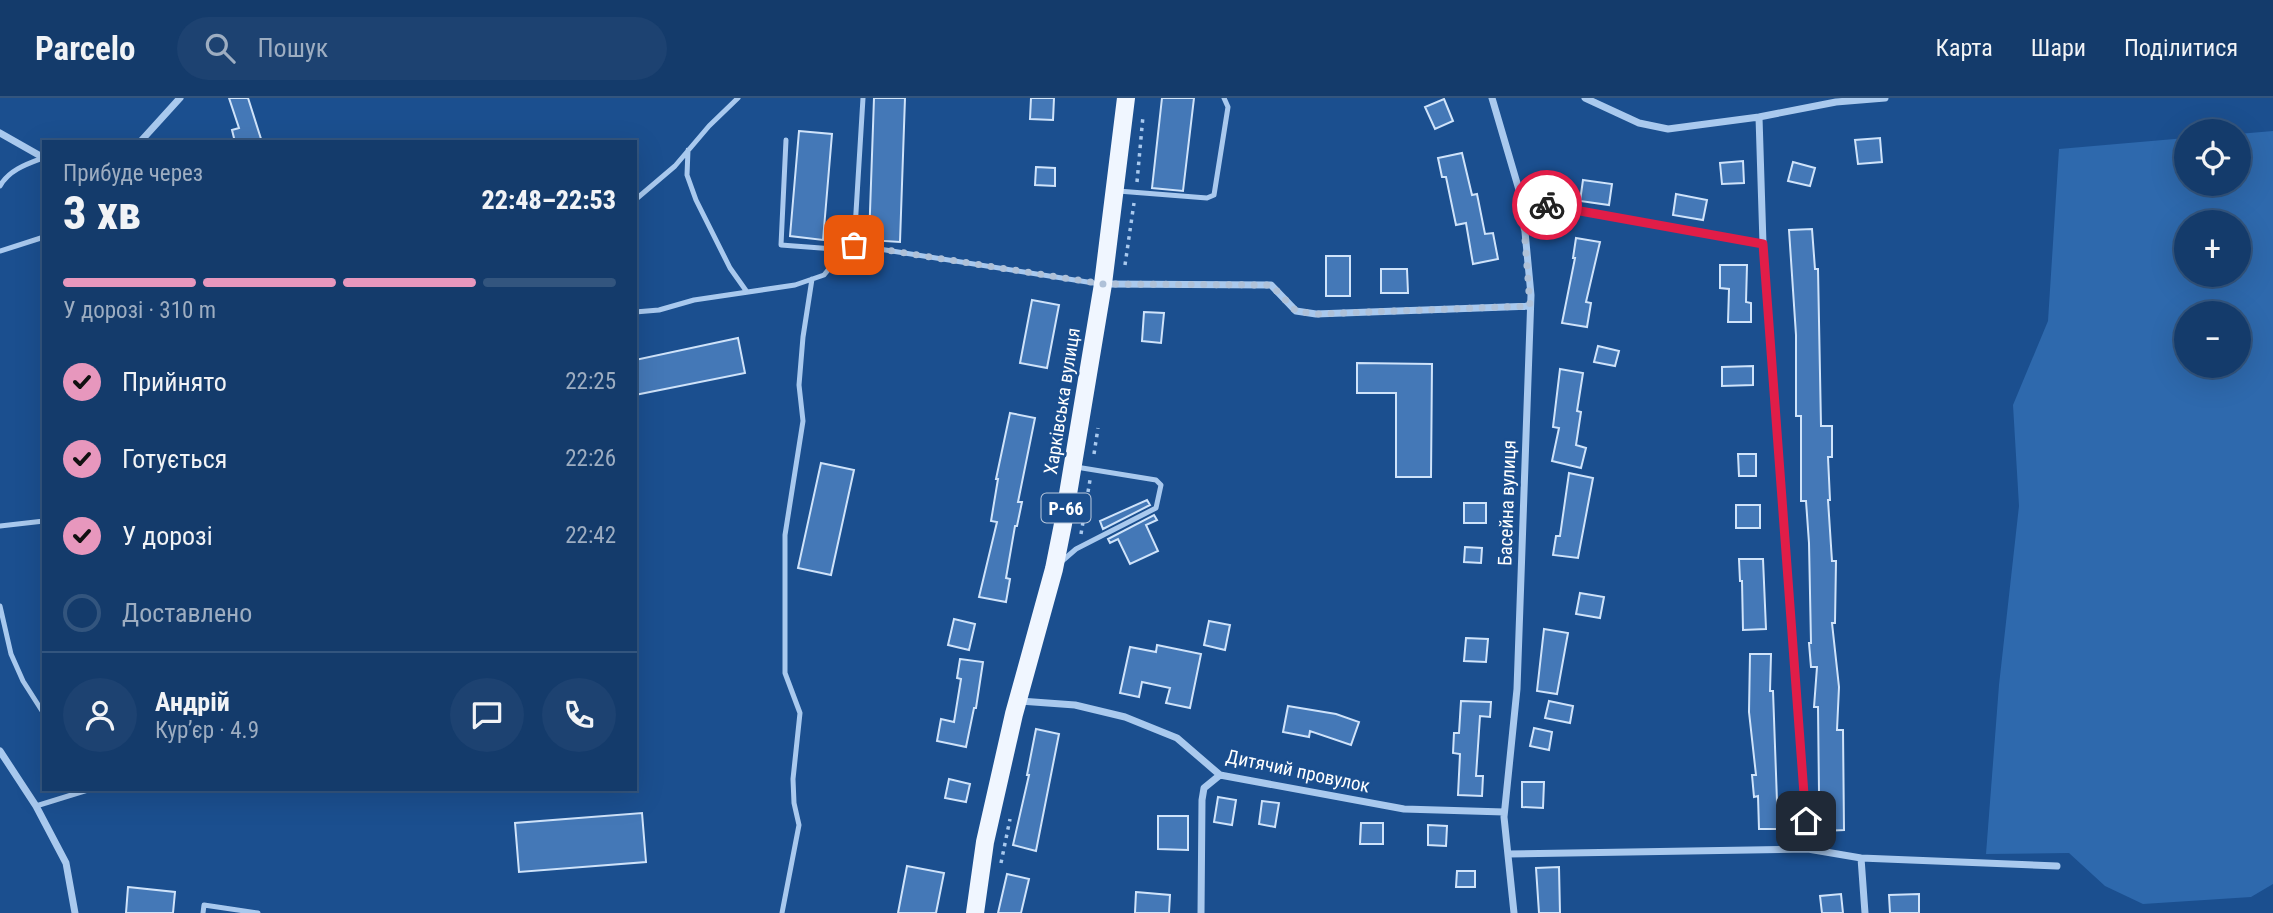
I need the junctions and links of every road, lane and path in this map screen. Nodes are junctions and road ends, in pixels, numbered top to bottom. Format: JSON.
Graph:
{"nodes":[{"id":1,"x":180,"y":98,"type":"edge"},
{"id":2,"x":738,"y":98,"type":"edge"},
{"id":3,"x":863,"y":98,"type":"edge"},
{"id":4,"x":1126,"y":98,"type":"edge"},
{"id":5,"x":1224,"y":98,"type":"edge"},
{"id":6,"x":1492,"y":98,"type":"edge"},
{"id":7,"x":1585,"y":98,"type":"edge"},
{"id":8,"x":1885,"y":98,"type":"edge"},
{"id":9,"x":1835,"y":100,"type":"edge"},
{"id":10,"x":1759,"y":117,"type":"junction"},
{"id":11,"x":0,"y":133,"type":"edge"},
{"id":12,"x":142,"y":140,"type":"edge"},
{"id":13,"x":786,"y":140,"type":"dead end"},
{"id":14,"x":688,"y":150,"type":"junction"},
{"id":15,"x":42,"y":157,"type":"edge"},
{"id":16,"x":42,"y":158,"type":"edge"},
{"id":17,"x":0,"y":186,"type":"edge"},
{"id":18,"x":1115,"y":191,"type":"junction"},
{"id":19,"x":637,"y":198,"type":"edge"},
{"id":20,"x":1522,"y":200,"type":"junction"},
{"id":21,"x":42,"y":238,"type":"edge"},
{"id":22,"x":1763,"y":244,"type":"junction"},
{"id":23,"x":854,"y":245,"type":"junction"},
{"id":24,"x":834,"y":249,"type":"junction"},
{"id":25,"x":0,"y":251,"type":"edge"},
{"id":26,"x":812,"y":279,"type":"junction"},
{"id":27,"x":1103,"y":284,"type":"junction"},
{"id":28,"x":747,"y":292,"type":"junction"},
{"id":29,"x":1530,"y":306,"type":"junction"},
{"id":30,"x":637,"y":312,"type":"edge"},
{"id":31,"x":1073,"y":466,"type":"junction"},
{"id":32,"x":1090,"y":477,"type":"dead end"},
{"id":33,"x":42,"y":521,"type":"edge"},
{"id":34,"x":0,"y":526,"type":"edge"},
{"id":35,"x":1081,"y":534,"type":"dead end"},
{"id":36,"x":1054,"y":569,"type":"junction"},
{"id":37,"x":0,"y":606,"type":"edge"},
{"id":38,"x":1018,"y":701,"type":"junction"},
{"id":39,"x":42,"y":711,"type":"edge"},
{"id":40,"x":0,"y":751,"type":"edge"},
{"id":41,"x":1220,"y":775,"type":"junction"},
{"id":42,"x":85,"y":791,"type":"edge"},
{"id":43,"x":36,"y":806,"type":"junction"},
{"id":44,"x":1504,"y":812,"type":"junction"},
{"id":45,"x":1011,"y":814,"type":"dead end"},
{"id":46,"x":1808,"y":849,"type":"junction"},
{"id":47,"x":1508,"y":854,"type":"junction"},
{"id":48,"x":1861,"y":858,"type":"junction"},
{"id":49,"x":1001,"y":863,"type":"dead end"},
{"id":50,"x":2057,"y":866,"type":"dead end"},
{"id":51,"x":75,"y":913,"type":"edge"},
{"id":52,"x":203,"y":913,"type":"edge"},
{"id":53,"x":258,"y":913,"type":"edge"},
{"id":54,"x":782,"y":913,"type":"edge"},
{"id":55,"x":975,"y":913,"type":"edge"},
{"id":56,"x":1201,"y":913,"type":"edge"},
{"id":57,"x":1514,"y":913,"type":"edge"},
{"id":58,"x":1865,"y":913,"type":"edge"}],
"edges":[{"from":1,"to":12,"type":"street"},
{"from":2,"to":14,"type":"lane"},
{"from":3,"to":23,"type":"lane"},
{"from":4,"to":18,"type":"main road","name":"Харківська вулиця","number":"Р-66"},
{"from":5,"to":18,"type":"lane"},
{"from":6,"to":20,"type":"street","name":"Басейна вулиця"},
{"from":7,"to":10,"type":"street"},
{"from":8,"to":9,"type":"street"},
{"from":9,"to":10,"type":"street"},
{"from":10,"to":22,"type":"street"},
{"from":11,"to":15,"type":"street"},
{"from":13,"to":24,"type":"lane"},
{"from":14,"to":19,"type":"lane"},
{"from":14,"to":28,"type":"lane"},
{"from":16,"to":17,"type":"lane"},
{"from":18,"to":27,"type":"main road","name":"Харківська вулиця","number":"Р-66"},
{"from":20,"to":22,"type":"lane"},
{"from":20,"to":29,"type":"street","name":"Басейна вулиця"},
{"from":21,"to":25,"type":"lane"},
{"from":22,"to":46,"type":"street"},
{"from":23,"to":24,"type":"lane"},
{"from":23,"to":27,"type":"lane"},
{"from":24,"to":26,"type":"lane"},
{"from":26,"to":28,"type":"lane"},
{"from":26,"to":54,"type":"lane"},
{"from":27,"to":29,"type":"street"},
{"from":27,"to":31,"type":"main road","name":"Харківська вулиця","number":"Р-66"},
{"from":28,"to":30,"type":"lane"},
{"from":29,"to":44,"type":"street","name":"Басейна вулиця"},
{"from":31,"to":36,"type":"main road","name":"Харківська вулиця","number":"Р-66"},
{"from":31,"to":36,"type":"lane"},
{"from":32,"to":35,"type":"path"},
{"from":33,"to":34,"type":"lane"},
{"from":36,"to":38,"type":"main road","name":"Харківська вулиця","number":"Р-66"},
{"from":37,"to":39,"type":"lane"},
{"from":38,"to":41,"type":"street","name":"Дитячий провулок"},
{"from":38,"to":55,"type":"main road","name":"Харківська вулиця","number":"Р-66"},
{"from":40,"to":43,"type":"street"},
{"from":41,"to":44,"type":"street","name":"Дитячий провулок"},
{"from":41,"to":56,"type":"street"},
{"from":42,"to":43,"type":"lane"},
{"from":43,"to":51,"type":"street"},
{"from":44,"to":47,"type":"street","name":"Басейна вулиця"},
{"from":45,"to":49,"type":"path"},
{"from":46,"to":47,"type":"street"},
{"from":46,"to":48,"type":"street"},
{"from":47,"to":57,"type":"street","name":"Басейна вулиця"},
{"from":48,"to":50,"type":"street"},
{"from":48,"to":58,"type":"street"},
{"from":52,"to":53,"type":"lane"}]}
